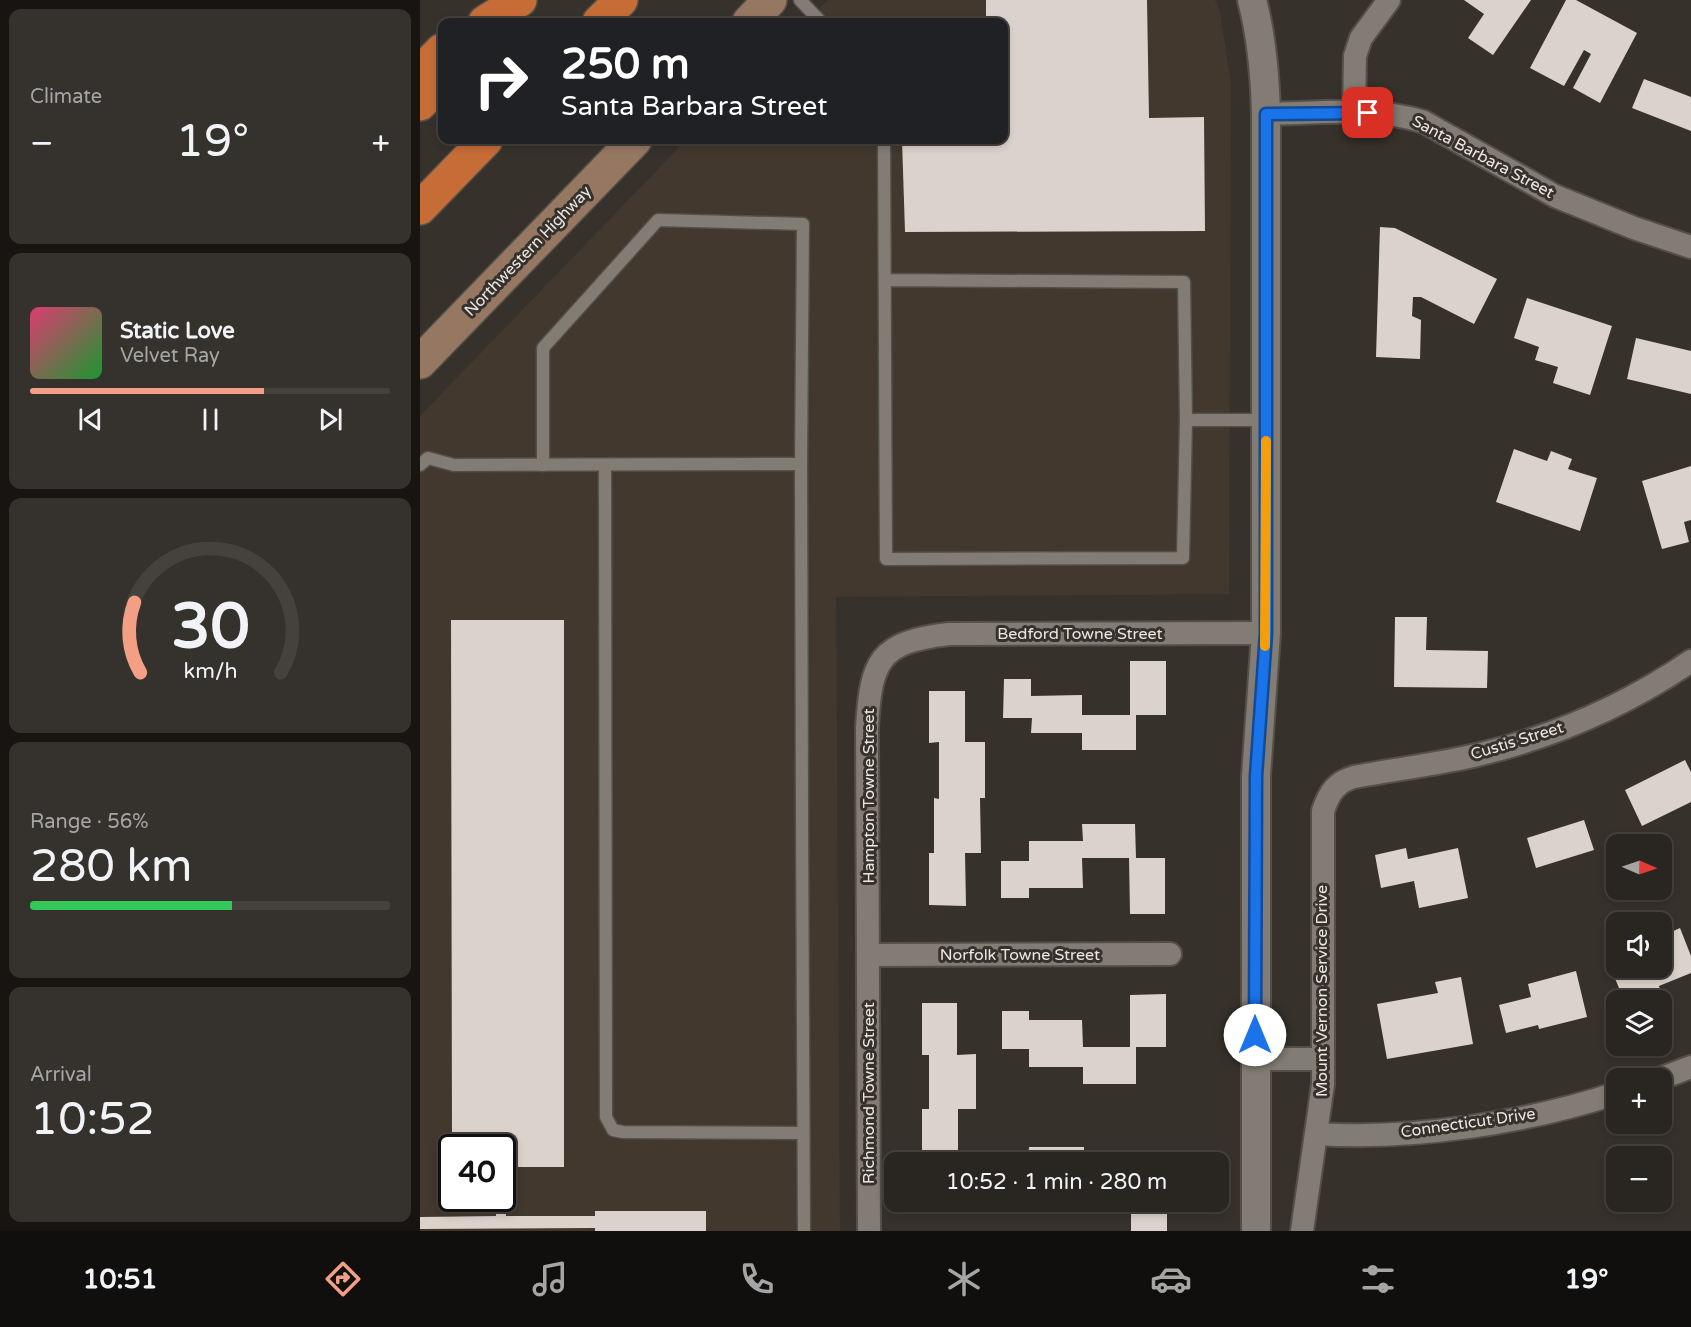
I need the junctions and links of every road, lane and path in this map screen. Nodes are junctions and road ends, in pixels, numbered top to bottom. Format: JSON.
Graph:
{"nodes":[{"id":1,"x":520,"y":0,"type":"edge"},
{"id":2,"x":621,"y":0,"type":"edge"},
{"id":3,"x":770,"y":0,"type":"edge"},
{"id":4,"x":800,"y":0,"type":"edge"},
{"id":5,"x":1252,"y":0,"type":"edge"},
{"id":6,"x":1389,"y":0,"type":"edge"},
{"id":7,"x":491,"y":18,"type":"edge"},
{"id":8,"x":503,"y":18,"type":"edge"},
{"id":9,"x":603,"y":18,"type":"edge"},
{"id":10,"x":753,"y":18,"type":"edge"},
{"id":11,"x":817,"y":18,"type":"edge"},
{"id":12,"x":438,"y":54,"type":"edge"},
{"id":13,"x":420,"y":72,"type":"edge"},
{"id":14,"x":438,"y":85,"type":"edge"},
{"id":15,"x":420,"y":104,"type":"edge"},
{"id":16,"x":1353,"y":113,"type":"junction"},
{"id":17,"x":1266,"y":114,"type":"junction"},
{"id":18,"x":482,"y":144,"type":"edge"},
{"id":19,"x":631,"y":144,"type":"edge"},
{"id":20,"x":884,"y":144,"type":"edge"},
{"id":21,"x":420,"y":208,"type":"edge"},
{"id":22,"x":1691,"y":247,"type":"edge"},
{"id":23,"x":886,"y":280,"type":"junction"},
{"id":24,"x":420,"y":362,"type":"edge"},
{"id":25,"x":1186,"y":420,"type":"junction"},
{"id":26,"x":1266,"y":420,"type":"junction"},
{"id":27,"x":423,"y":457,"type":"edge"},
{"id":28,"x":801,"y":464,"type":"junction"},
{"id":29,"x":543,"y":465,"type":"junction"},
{"id":30,"x":605,"y":465,"type":"junction"},
{"id":31,"x":1266,"y":633,"type":"junction"},
{"id":32,"x":897,"y":646,"type":"joint"},
{"id":33,"x":1691,"y":661,"type":"edge"},
{"id":34,"x":1333,"y":789,"type":"joint"},
{"id":35,"x":1170,"y":954,"type":"dead end"},
{"id":36,"x":869,"y":955,"type":"junction"},
{"id":37,"x":1255,"y":1059,"type":"junction"},
{"id":38,"x":1323,"y":1059,"type":"junction"},
{"id":39,"x":1691,"y":1067,"type":"edge"},
{"id":40,"x":1672,"y":1074,"type":"edge"},
{"id":41,"x":1606,"y":1097,"type":"edge"},
{"id":42,"x":803,"y":1133,"type":"junction"},
{"id":43,"x":1317,"y":1134,"type":"junction"},
{"id":44,"x":804,"y":1231,"type":"edge"},
{"id":45,"x":869,"y":1231,"type":"edge"},
{"id":46,"x":1256,"y":1231,"type":"edge"},
{"id":47,"x":1302,"y":1231,"type":"edge"}],
"edges":[{"from":1,"to":7,"type":"highway"},
{"from":1,"to":8,"type":"highway"},
{"from":2,"to":9,"type":"highway"},
{"from":3,"to":10,"type":"main road"},
{"from":4,"to":11,"type":"lane"},
{"from":5,"to":17,"type":"street"},
{"from":6,"to":16,"type":"street"},
{"from":12,"to":13,"type":"highway"},
{"from":14,"to":15,"type":"highway"},
{"from":16,"to":17,"type":"street","name":"Santa Barbara Street"},
{"from":16,"to":22,"type":"street","name":"Santa Barbara Street"},
{"from":17,"to":26,"type":"street"},
{"from":18,"to":21,"type":"highway"},
{"from":19,"to":24,"type":"main road","name":"Northwestern Highway"},
{"from":20,"to":23,"type":"lane"},
{"from":23,"to":25,"type":"lane"},
{"from":23,"to":25,"type":"lane"},
{"from":25,"to":26,"type":"lane"},
{"from":26,"to":31,"type":"street"},
{"from":27,"to":29,"type":"lane"},
{"from":28,"to":29,"type":"lane"},
{"from":28,"to":30,"type":"lane"},
{"from":28,"to":42,"type":"lane"},
{"from":29,"to":30,"type":"lane"},
{"from":30,"to":42,"type":"lane"},
{"from":31,"to":32,"type":"street","name":"Bedford Towne Street"},
{"from":31,"to":37,"type":"street"},
{"from":32,"to":36,"type":"street","name":"Hampton Towne Street"},
{"from":33,"to":34,"type":"street","name":"Custis Street"},
{"from":34,"to":38,"type":"street","name":"Mount Vernon Service Drive"},
{"from":35,"to":36,"type":"street","name":"Norfolk Towne Street"},
{"from":36,"to":45,"type":"street","name":"Richmond Towne Street"},
{"from":37,"to":38,"type":"street"},
{"from":37,"to":46,"type":"street"},
{"from":38,"to":43,"type":"street","name":"Mount Vernon Service Drive"},
{"from":39,"to":40,"type":"street"},
{"from":41,"to":43,"type":"street","name":"Connecticut Drive"},
{"from":42,"to":44,"type":"lane"},
{"from":43,"to":47,"type":"street","name":"Mount Vernon Service Drive"}]}
